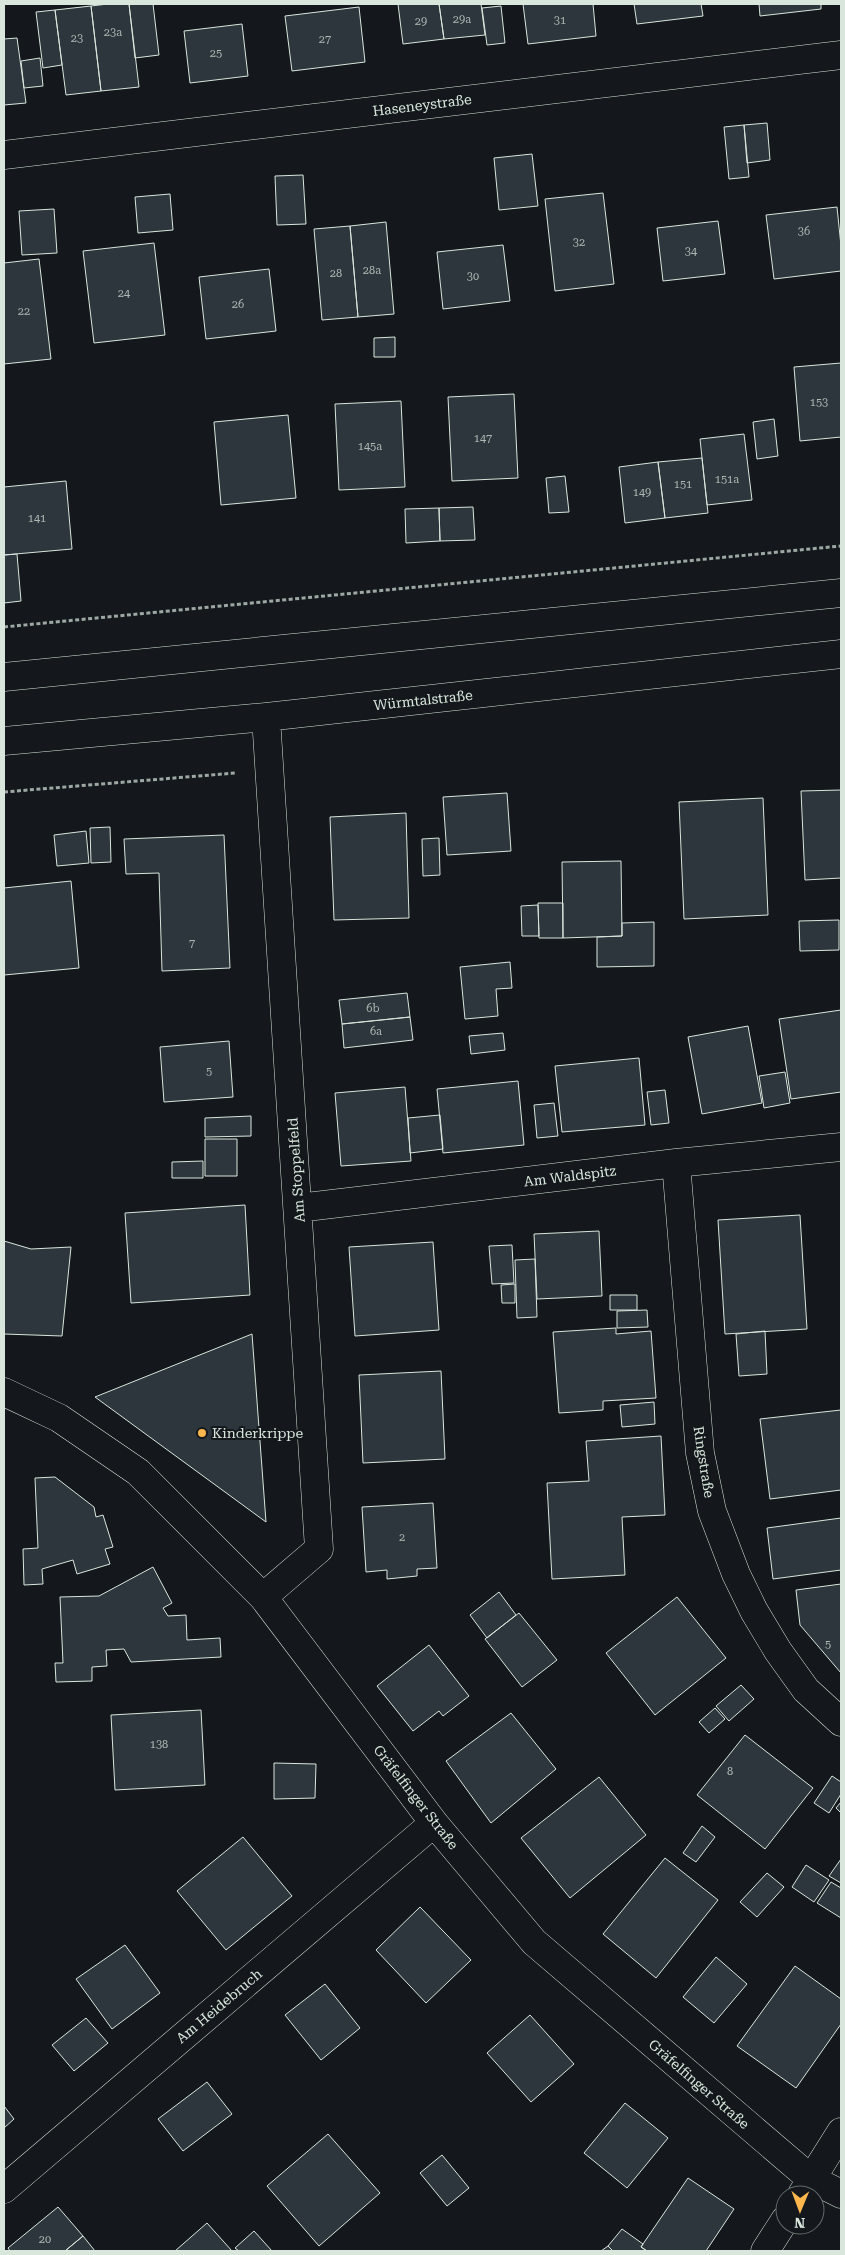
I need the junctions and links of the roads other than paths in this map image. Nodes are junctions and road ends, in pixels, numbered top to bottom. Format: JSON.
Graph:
{"nodes":[{"id":1,"x":841,"y":55,"type":"edge"},
{"id":2,"x":4,"y":155,"type":"edge"},
{"id":3,"x":841,"y":593,"type":"edge"},
{"id":4,"x":841,"y":654,"type":"edge"},
{"id":5,"x":4,"y":677,"type":"edge"},
{"id":6,"x":266,"y":717,"type":"junction"},
{"id":7,"x":4,"y":741,"type":"edge"},
{"id":8,"x":841,"y":1147,"type":"edge"},
{"id":9,"x":676,"y":1164,"type":"junction"},
{"id":10,"x":298,"y":1208,"type":"junction"},
{"id":11,"x":4,"y":1392,"type":"edge"},
{"id":12,"x":263,"y":1597,"type":"junction"},
{"id":13,"x":841,"y":1722,"type":"edge"},
{"id":14,"x":434,"y":1823,"type":"junction"},
{"id":15,"x":841,"y":2132,"type":"edge"},
{"id":16,"x":804,"y":2185,"type":"edge"},
{"id":17,"x":807,"y":2185,"type":"edge"},
{"id":18,"x":4,"y":2189,"type":"edge"},
{"id":19,"x":825,"y":2191,"type":"edge"},
{"id":20,"x":841,"y":2194,"type":"edge"},
{"id":21,"x":775,"y":2235,"type":"edge"},
{"id":22,"x":765,"y":2251,"type":"edge"}],
"edges":[{"from":1,"to":2,"type":"street","name":"Haseneystraße"},
{"from":3,"to":5,"type":"street"},
{"from":4,"to":6,"type":"street","name":"Würmtalstraße"},
{"from":6,"to":7,"type":"street","name":"Würmtalstraße"},
{"from":6,"to":10,"type":"street","name":"Am Stoppelfeld"},
{"from":8,"to":9,"type":"street","name":"Am Waldspitz"},
{"from":9,"to":10,"type":"street","name":"Am Waldspitz"},
{"from":9,"to":13,"type":"street","name":"Ringstraße"},
{"from":10,"to":12,"type":"street","name":"Am Stoppelfeld"},
{"from":11,"to":12,"type":"street","name":"Gräfelfinger Straße"},
{"from":12,"to":14,"type":"street","name":"Gräfelfinger Straße"},
{"from":14,"to":16,"type":"street","name":"Gräfelfinger Straße"},
{"from":14,"to":18,"type":"street","name":"Am Heidebruch"},
{"from":15,"to":17,"type":"street"},
{"from":19,"to":20,"type":"street","name":"Gräfelfinger Straße"},
{"from":21,"to":22,"type":"street"}]}
